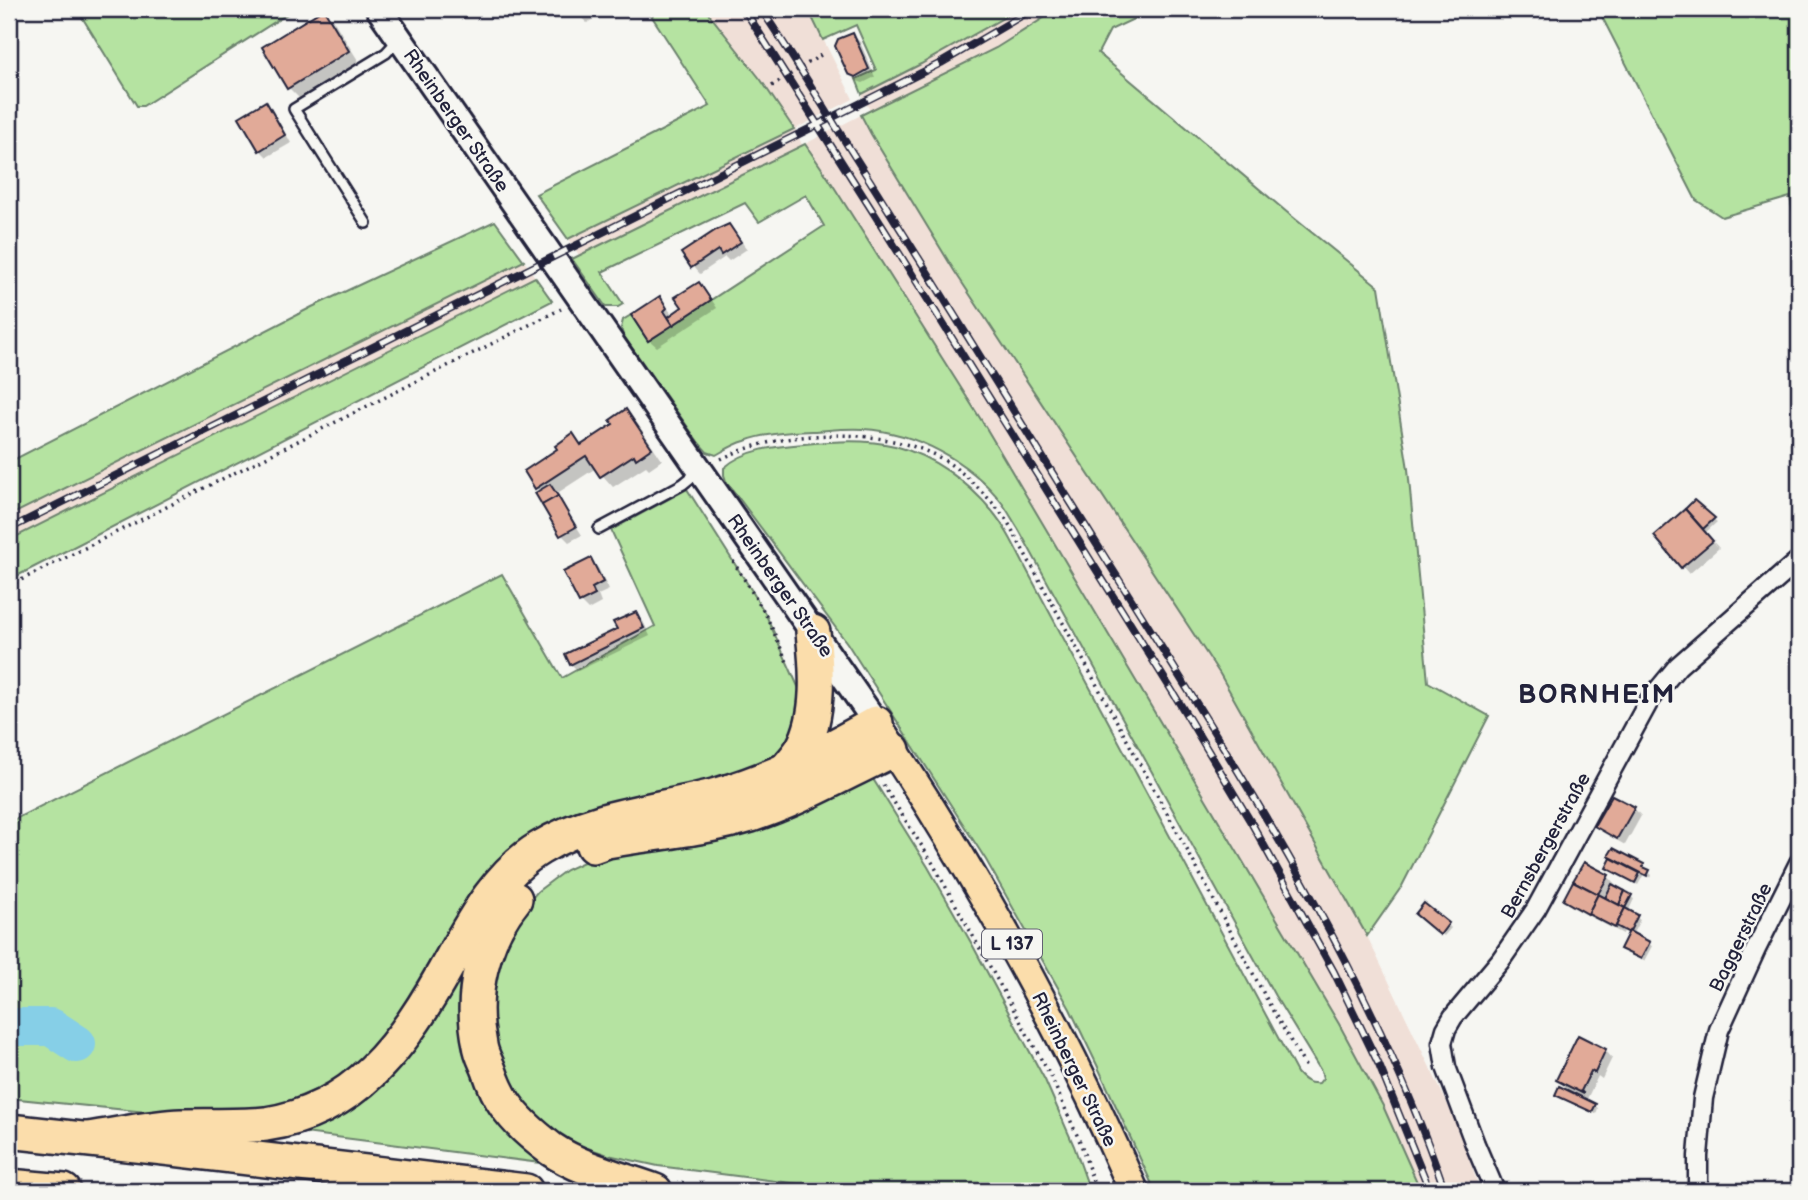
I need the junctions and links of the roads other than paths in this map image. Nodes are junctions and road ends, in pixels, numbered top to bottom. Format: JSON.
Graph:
{"nodes":[{"id":1,"x":390,"y":21,"type":"edge"},
{"id":2,"x":366,"y":223,"type":"dead end"},
{"id":3,"x":701,"y":470,"type":"junction"},
{"id":4,"x":599,"y":529,"type":"dead end"},
{"id":5,"x":1799,"y":560,"type":"edge"},
{"id":6,"x":813,"y":632,"type":"junction"},
{"id":7,"x":879,"y":745,"type":"junction"},
{"id":8,"x":785,"y":771,"type":"junction"},
{"id":9,"x":1799,"y":863,"type":"edge"},
{"id":10,"x":9,"y":1131,"type":"edge"},
{"id":11,"x":87,"y":1139,"type":"junction"},
{"id":12,"x":10,"y":1189,"type":"edge"},
{"id":13,"x":64,"y":1191,"type":"edge"},
{"id":14,"x":526,"y":1191,"type":"edge"},
{"id":15,"x":655,"y":1191,"type":"edge"},
{"id":16,"x":1134,"y":1191,"type":"edge"},
{"id":17,"x":1495,"y":1191,"type":"edge"},
{"id":18,"x":1698,"y":1191,"type":"edge"}],
"edges":[{"from":1,"to":2,"type":"lane"},
{"from":1,"to":3,"type":"main road","name":"Rheinberger Straße","number":"L 137"},
{"from":3,"to":4,"type":"lane"},
{"from":3,"to":6,"type":"main road","name":"Rheinberger Straße","number":"L 137"},
{"from":5,"to":17,"type":"street","name":"Bernsbergerstraße"},
{"from":6,"to":7,"type":"main road","name":"Rheinberger Straße","number":"L 137"},
{"from":6,"to":8,"type":"highway"},
{"from":7,"to":8,"type":"highway"},
{"from":7,"to":15,"type":"highway"},
{"from":7,"to":16,"type":"main road","name":"Rheinberger Straße","number":"L 137"},
{"from":8,"to":11,"type":"highway"},
{"from":9,"to":18,"type":"street","name":"Baggerstraße"},
{"from":10,"to":11,"type":"highway"},
{"from":11,"to":14,"type":"highway"},
{"from":12,"to":13,"type":"highway"}]}
